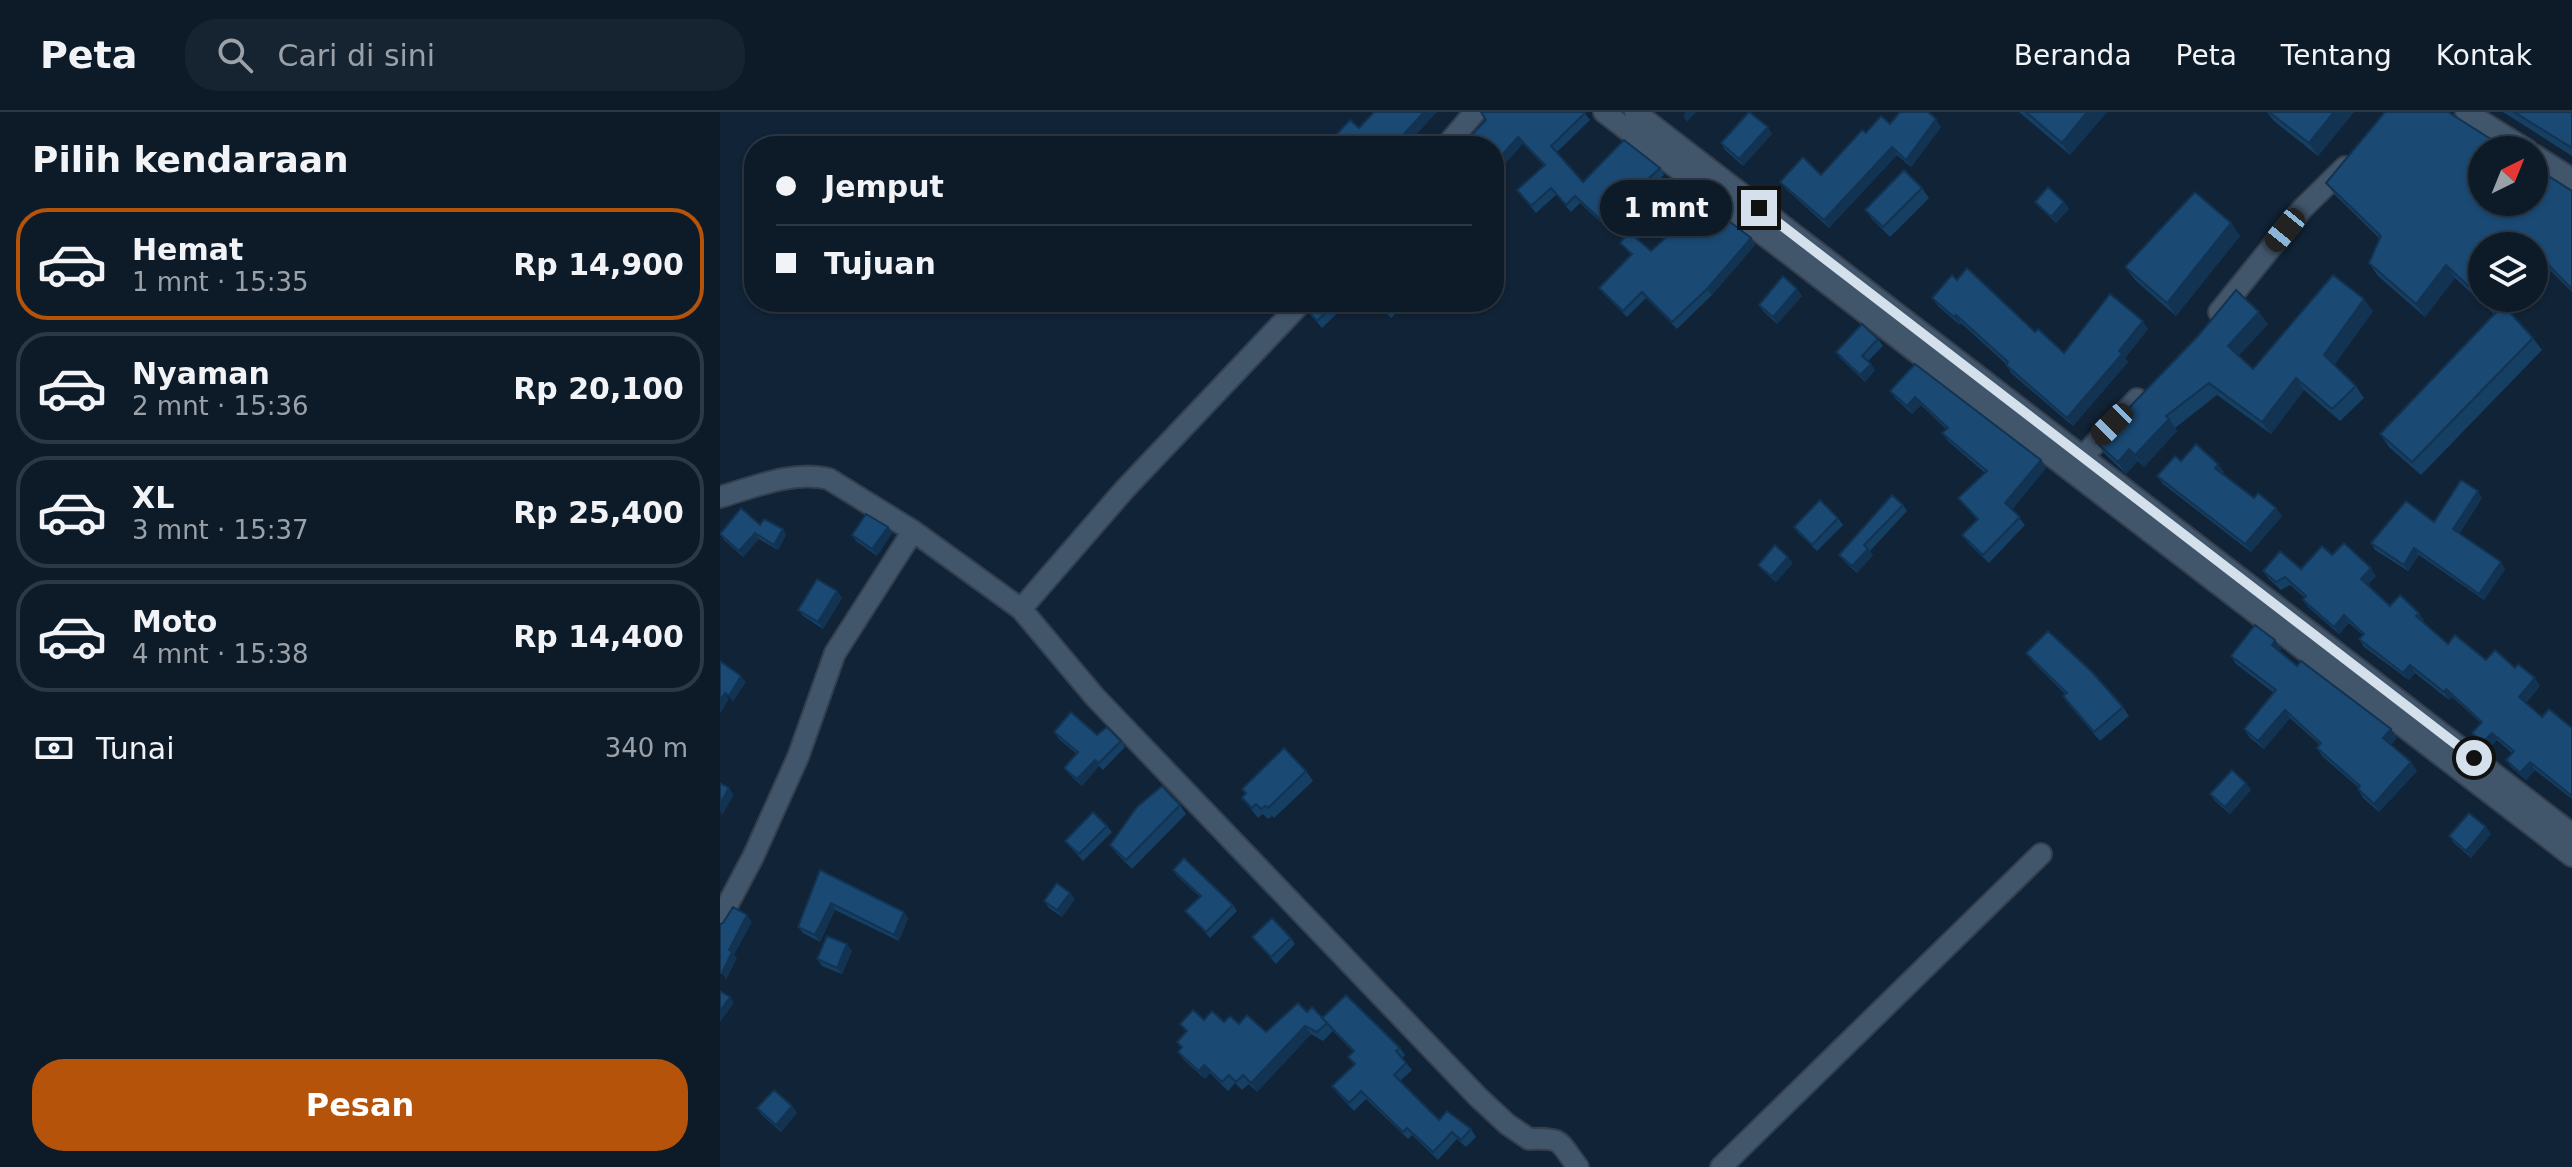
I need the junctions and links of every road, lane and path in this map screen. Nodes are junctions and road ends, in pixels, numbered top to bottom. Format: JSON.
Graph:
{"nodes":[{"id":1,"x":1475,"y":112,"type":"edge"},
{"id":2,"x":1604,"y":112,"type":"edge"},
{"id":3,"x":1635,"y":112,"type":"edge"},
{"id":4,"x":2466,"y":112,"type":"edge"},
{"id":5,"x":1455,"y":136,"type":"edge"},
{"id":6,"x":2505,"y":136,"type":"edge"},
{"id":7,"x":2354,"y":155,"type":"edge"},
{"id":8,"x":2548,"y":164,"type":"edge"},
{"id":9,"x":2572,"y":179,"type":"edge"},
{"id":10,"x":1293,"y":312,"type":"edge"},
{"id":11,"x":2207,"y":327,"type":"edge"},
{"id":12,"x":2155,"y":382,"type":"edge"},
{"id":13,"x":2076,"y":465,"type":"junction"},
{"id":14,"x":720,"y":497,"type":"edge"},
{"id":15,"x":913,"y":531,"type":"junction"},
{"id":16,"x":1021,"y":609,"type":"junction"},
{"id":17,"x":2572,"y":834,"type":"edge"},
{"id":18,"x":2041,"y":854,"type":"dead end"},
{"id":19,"x":2572,"y":856,"type":"edge"},
{"id":20,"x":720,"y":919,"type":"edge"},
{"id":21,"x":1578,"y":1167,"type":"edge"},
{"id":22,"x":1721,"y":1167,"type":"edge"}],
"edges":[{"from":1,"to":5,"type":"street"},
{"from":2,"to":13,"type":"street"},
{"from":3,"to":13,"type":"street"},
{"from":4,"to":6,"type":"street"},
{"from":7,"to":11,"type":"street"},
{"from":8,"to":9,"type":"street"},
{"from":10,"to":16,"type":"street"},
{"from":12,"to":13,"type":"street"},
{"from":13,"to":17,"type":"street"},
{"from":13,"to":19,"type":"street"},
{"from":14,"to":15,"type":"street"},
{"from":15,"to":16,"type":"street"},
{"from":15,"to":20,"type":"street"},
{"from":16,"to":21,"type":"street"},
{"from":18,"to":22,"type":"street"}]}
